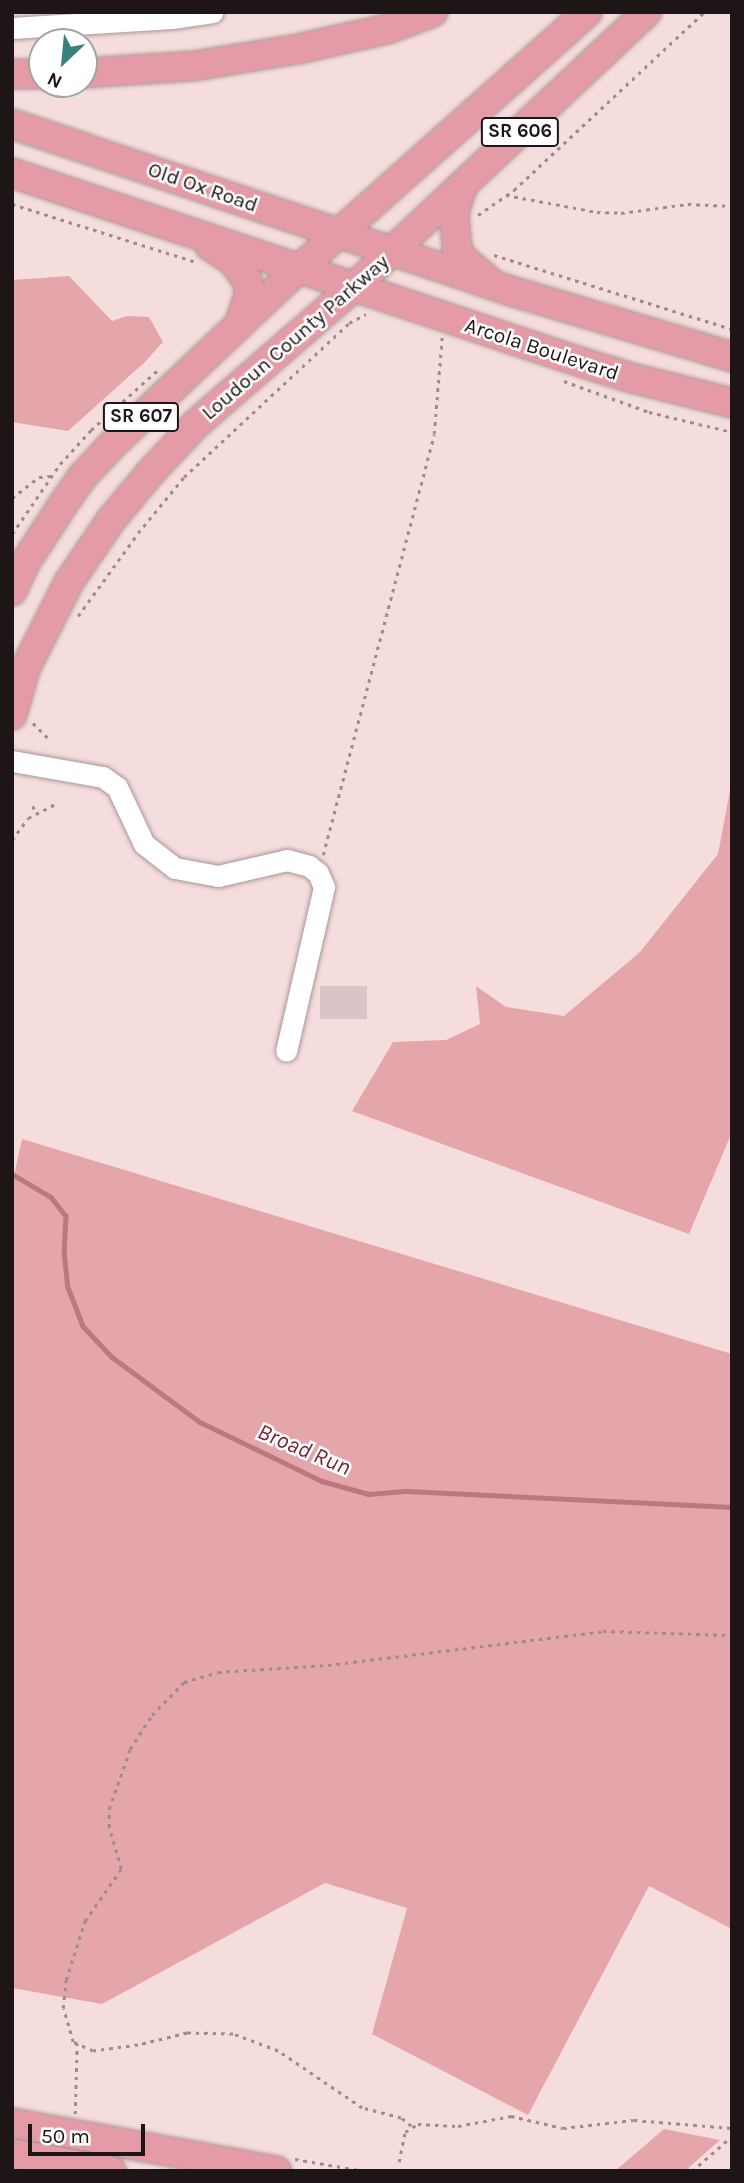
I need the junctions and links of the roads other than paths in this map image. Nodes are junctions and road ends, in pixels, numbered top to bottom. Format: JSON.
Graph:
{"nodes":[{"id":1,"x":213,"y":12,"type":"edge"},
{"id":2,"x":433,"y":12,"type":"edge"},
{"id":3,"x":587,"y":12,"type":"edge"},
{"id":4,"x":647,"y":12,"type":"edge"},
{"id":5,"x":12,"y":28,"type":"edge"},
{"id":6,"x":98,"y":72,"type":"edge"},
{"id":7,"x":12,"y":124,"type":"edge"},
{"id":8,"x":12,"y":173,"type":"edge"},
{"id":9,"x":463,"y":185,"type":"junction"},
{"id":10,"x":177,"y":228,"type":"junction"},
{"id":11,"x":341,"y":233,"type":"junction"},
{"id":12,"x":392,"y":252,"type":"junction"},
{"id":13,"x":301,"y":268,"type":"junction"},
{"id":14,"x":355,"y":286,"type":"junction"},
{"id":15,"x":511,"y":290,"type":"junction"},
{"id":16,"x":240,"y":323,"type":"junction"},
{"id":17,"x":732,"y":357,"type":"edge"},
{"id":18,"x":732,"y":402,"type":"edge"},
{"id":19,"x":12,"y":591,"type":"edge"},
{"id":20,"x":22,"y":717,"type":"edge"},
{"id":21,"x":12,"y":761,"type":"edge"},
{"id":22,"x":286,"y":1051,"type":"dead end"},
{"id":23,"x":12,"y":2123,"type":"edge"},
{"id":24,"x":12,"y":2153,"type":"edge"},
{"id":25,"x":111,"y":2171,"type":"edge"},
{"id":26,"x":277,"y":2171,"type":"edge"}],
"edges":[{"from":1,"to":5,"type":"lane"},
{"from":2,"to":6,"type":"main road"},
{"from":3,"to":11,"type":"main road","name":"Loudoun County Parkway","number":"SR 606"},
{"from":4,"to":9,"type":"main road","name":"Loudoun County Parkway","number":"SR 606"},
{"from":7,"to":11,"type":"main road","name":"Old Ox Road"},
{"from":8,"to":10,"type":"main road"},
{"from":9,"to":12,"type":"main road","name":"Loudoun County Parkway","number":"SR 606"},
{"from":9,"to":15,"type":"main road"},
{"from":10,"to":13,"type":"main road"},
{"from":10,"to":16,"type":"main road"},
{"from":11,"to":12,"type":"main road","name":"Old Ox Road"},
{"from":11,"to":13,"type":"main road","name":"Loudoun County Parkway","number":"SR 606"},
{"from":12,"to":14,"type":"main road","name":"Loudoun County Parkway","number":"SR 607"},
{"from":12,"to":15,"type":"main road"},
{"from":13,"to":14,"type":"main road"},
{"from":13,"to":16,"type":"main road","name":"Loudoun County Parkway","number":"SR 607"},
{"from":14,"to":18,"type":"main road","name":"Arcola Boulevard"},
{"from":14,"to":20,"type":"main road","name":"Loudoun County Parkway","number":"SR 607"},
{"from":15,"to":17,"type":"main road"},
{"from":16,"to":19,"type":"main road","name":"Loudoun County Parkway","number":"SR 607"},
{"from":21,"to":22,"type":"lane"},
{"from":23,"to":26,"type":"main road"},
{"from":24,"to":25,"type":"main road"}]}
